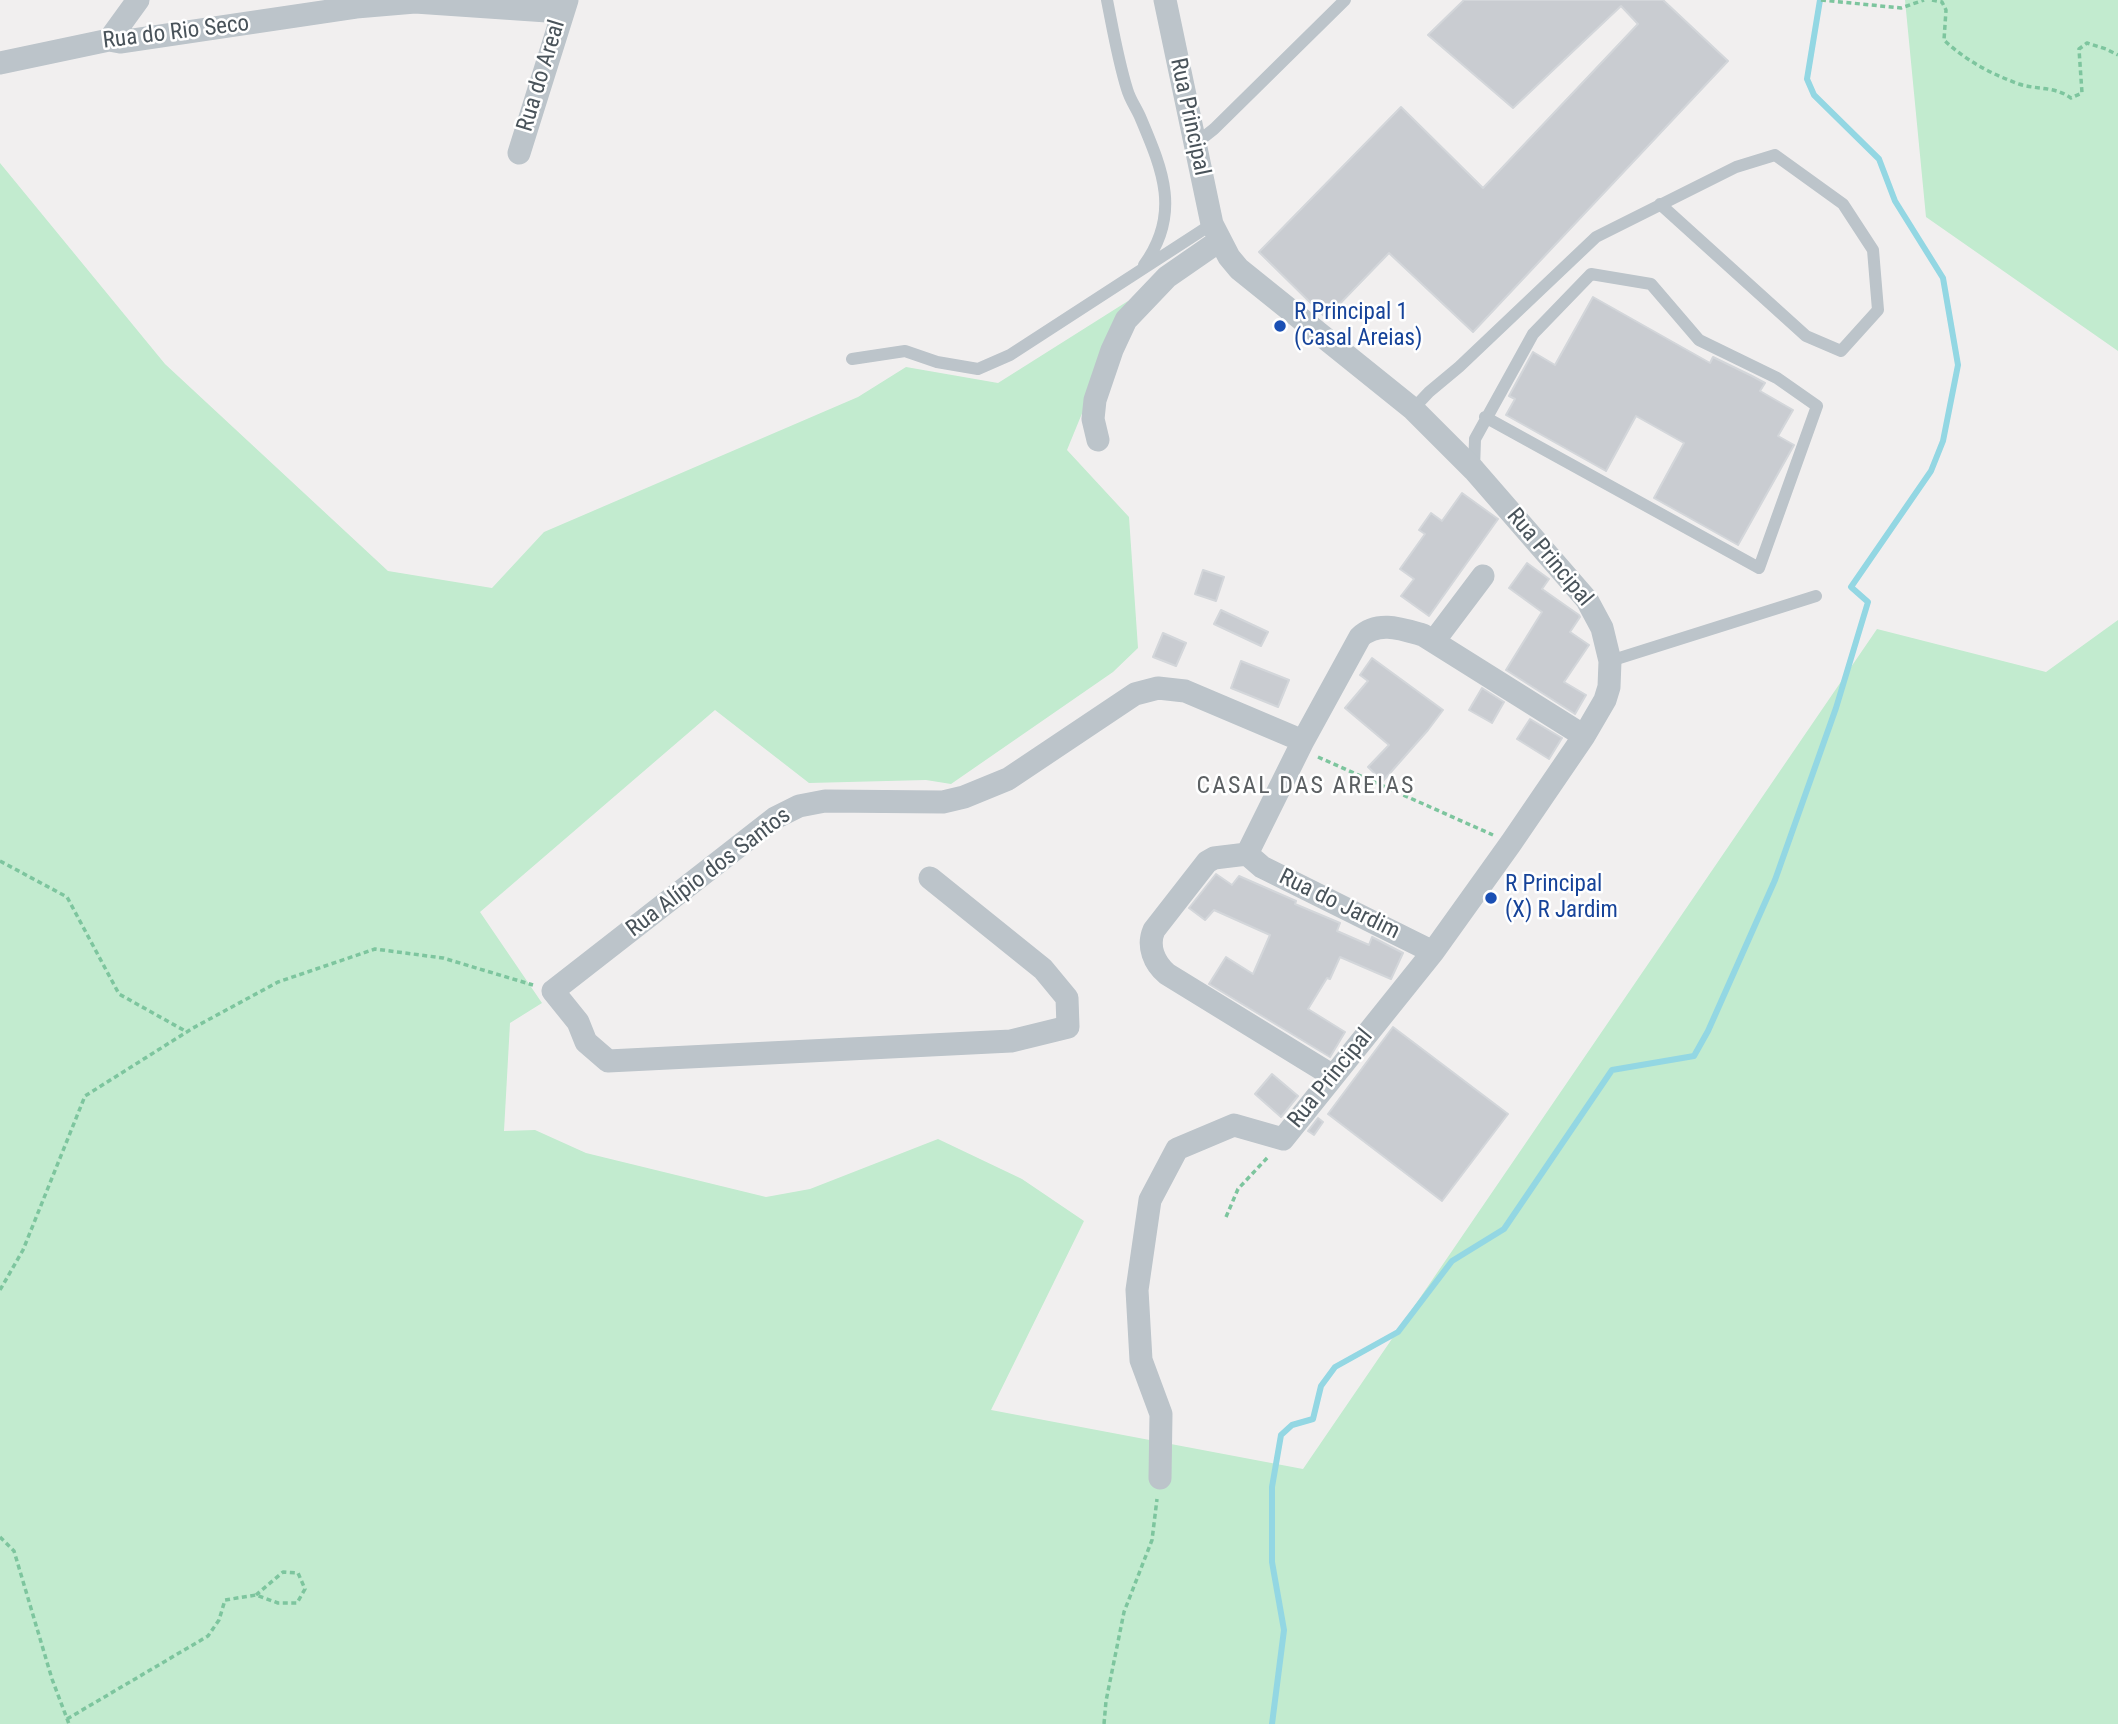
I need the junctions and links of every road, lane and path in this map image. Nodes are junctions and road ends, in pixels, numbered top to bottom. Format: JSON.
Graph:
{"nodes":[{"id":1,"x":138,"y":0,"type":"edge"},
{"id":2,"x":1107,"y":0,"type":"edge"},
{"id":3,"x":1165,"y":0,"type":"edge"},
{"id":4,"x":1345,"y":0,"type":"edge"},
{"id":5,"x":1821,"y":0,"type":"edge"},
{"id":6,"x":1924,"y":0,"type":"edge"},
{"id":7,"x":1932,"y":0,"type":"edge"},
{"id":8,"x":499,"y":4,"type":"edge"},
{"id":9,"x":328,"y":6,"type":"edge"},
{"id":10,"x":564,"y":6,"type":"edge"},
{"id":11,"x":109,"y":40,"type":"junction"},
{"id":12,"x":2118,"y":55,"type":"edge"},
{"id":13,"x":0,"y":63,"type":"edge"},
{"id":14,"x":1195,"y":144,"type":"junction"},
{"id":15,"x":519,"y":153,"type":"dead end"},
{"id":16,"x":1660,"y":204,"type":"junction"},
{"id":17,"x":1216,"y":232,"type":"junction"},
{"id":18,"x":1139,"y":271,"type":"junction"},
{"id":19,"x":852,"y":359,"type":"dead end"},
{"id":20,"x":1413,"y":409,"type":"junction"},
{"id":21,"x":1485,"y":417,"type":"junction"},
{"id":22,"x":1098,"y":440,"type":"dead end"},
{"id":23,"x":1474,"y":470,"type":"junction"},
{"id":24,"x":1483,"y":576,"type":"dead end"},
{"id":25,"x":1816,"y":596,"type":"dead end"},
{"id":26,"x":1434,"y":641,"type":"junction"},
{"id":27,"x":1610,"y":661,"type":"junction"},
{"id":28,"x":1584,"y":736,"type":"junction"},
{"id":29,"x":1303,"y":741,"type":"junction"},
{"id":30,"x":1511,"y":843,"type":"junction"},
{"id":31,"x":1247,"y":854,"type":"junction"},
{"id":32,"x":0,"y":861,"type":"edge"},
{"id":33,"x":930,"y":878,"type":"dead end"},
{"id":34,"x":1433,"y":952,"type":"junction"},
{"id":35,"x":553,"y":991,"type":"junction"},
{"id":36,"x":187,"y":1032,"type":"junction"},
{"id":37,"x":1333,"y":1076,"type":"junction"},
{"id":38,"x":1283,"y":1139,"type":"junction"},
{"id":39,"x":1226,"y":1217,"type":"dead end"},
{"id":40,"x":0,"y":1290,"type":"edge"},
{"id":41,"x":1160,"y":1478,"type":"joint"},
{"id":42,"x":0,"y":1538,"type":"edge"},
{"id":43,"x":256,"y":1595,"type":"junction"},
{"id":44,"x":68,"y":1721,"type":"edge"},
{"id":45,"x":1104,"y":1724,"type":"edge"}],
"edges":[{"from":1,"to":11,"type":"street"},
{"from":2,"to":18,"type":"lane"},
{"from":3,"to":14,"type":"street","name":"Rua Principal"},
{"from":4,"to":14,"type":"lane"},
{"from":5,"to":6,"type":"path"},
{"from":7,"to":12,"type":"path"},
{"from":8,"to":9,"type":"street","name":"Rua do Rio Seco"},
{"from":8,"to":10,"type":"street","name":"Rua do Rio Seco"},
{"from":9,"to":11,"type":"street","name":"Rua do Rio Seco"},
{"from":10,"to":15,"type":"street","name":"Rua do Areal"},
{"from":11,"to":13,"type":"street","name":"Rua do Rio Seco"},
{"from":14,"to":17,"type":"street","name":"Rua Principal"},
{"from":16,"to":16,"type":"lane"},
{"from":16,"to":20,"type":"lane"},
{"from":17,"to":18,"type":"lane"},
{"from":17,"to":20,"type":"street","name":"Rua Principal"},
{"from":17,"to":22,"type":"street"},
{"from":18,"to":19,"type":"lane"},
{"from":20,"to":23,"type":"street","name":"Rua Principal"},
{"from":21,"to":21,"type":"lane"},
{"from":21,"to":23,"type":"lane"},
{"from":23,"to":27,"type":"street","name":"Rua Principal"},
{"from":24,"to":26,"type":"street"},
{"from":25,"to":27,"type":"lane"},
{"from":26,"to":28,"type":"street"},
{"from":26,"to":29,"type":"street"},
{"from":27,"to":28,"type":"street","name":"Rua Principal"},
{"from":28,"to":30,"type":"street","name":"Rua Principal"},
{"from":29,"to":30,"type":"path"},
{"from":29,"to":31,"type":"street"},
{"from":29,"to":35,"type":"street","name":"Rua Alípio dos Santos"},
{"from":30,"to":34,"type":"street","name":"Rua Principal"},
{"from":31,"to":34,"type":"street","name":"Rua do Jardim"},
{"from":31,"to":37,"type":"street"},
{"from":32,"to":36,"type":"path"},
{"from":33,"to":35,"type":"street"},
{"from":34,"to":37,"type":"street","name":"Rua Principal"},
{"from":35,"to":36,"type":"path"},
{"from":36,"to":40,"type":"path"},
{"from":37,"to":38,"type":"street","name":"Rua Principal"},
{"from":38,"to":39,"type":"path"},
{"from":38,"to":41,"type":"street"},
{"from":41,"to":45,"type":"path"},
{"from":42,"to":44,"type":"path"},
{"from":43,"to":43,"type":"path"},
{"from":43,"to":44,"type":"path"}]}
